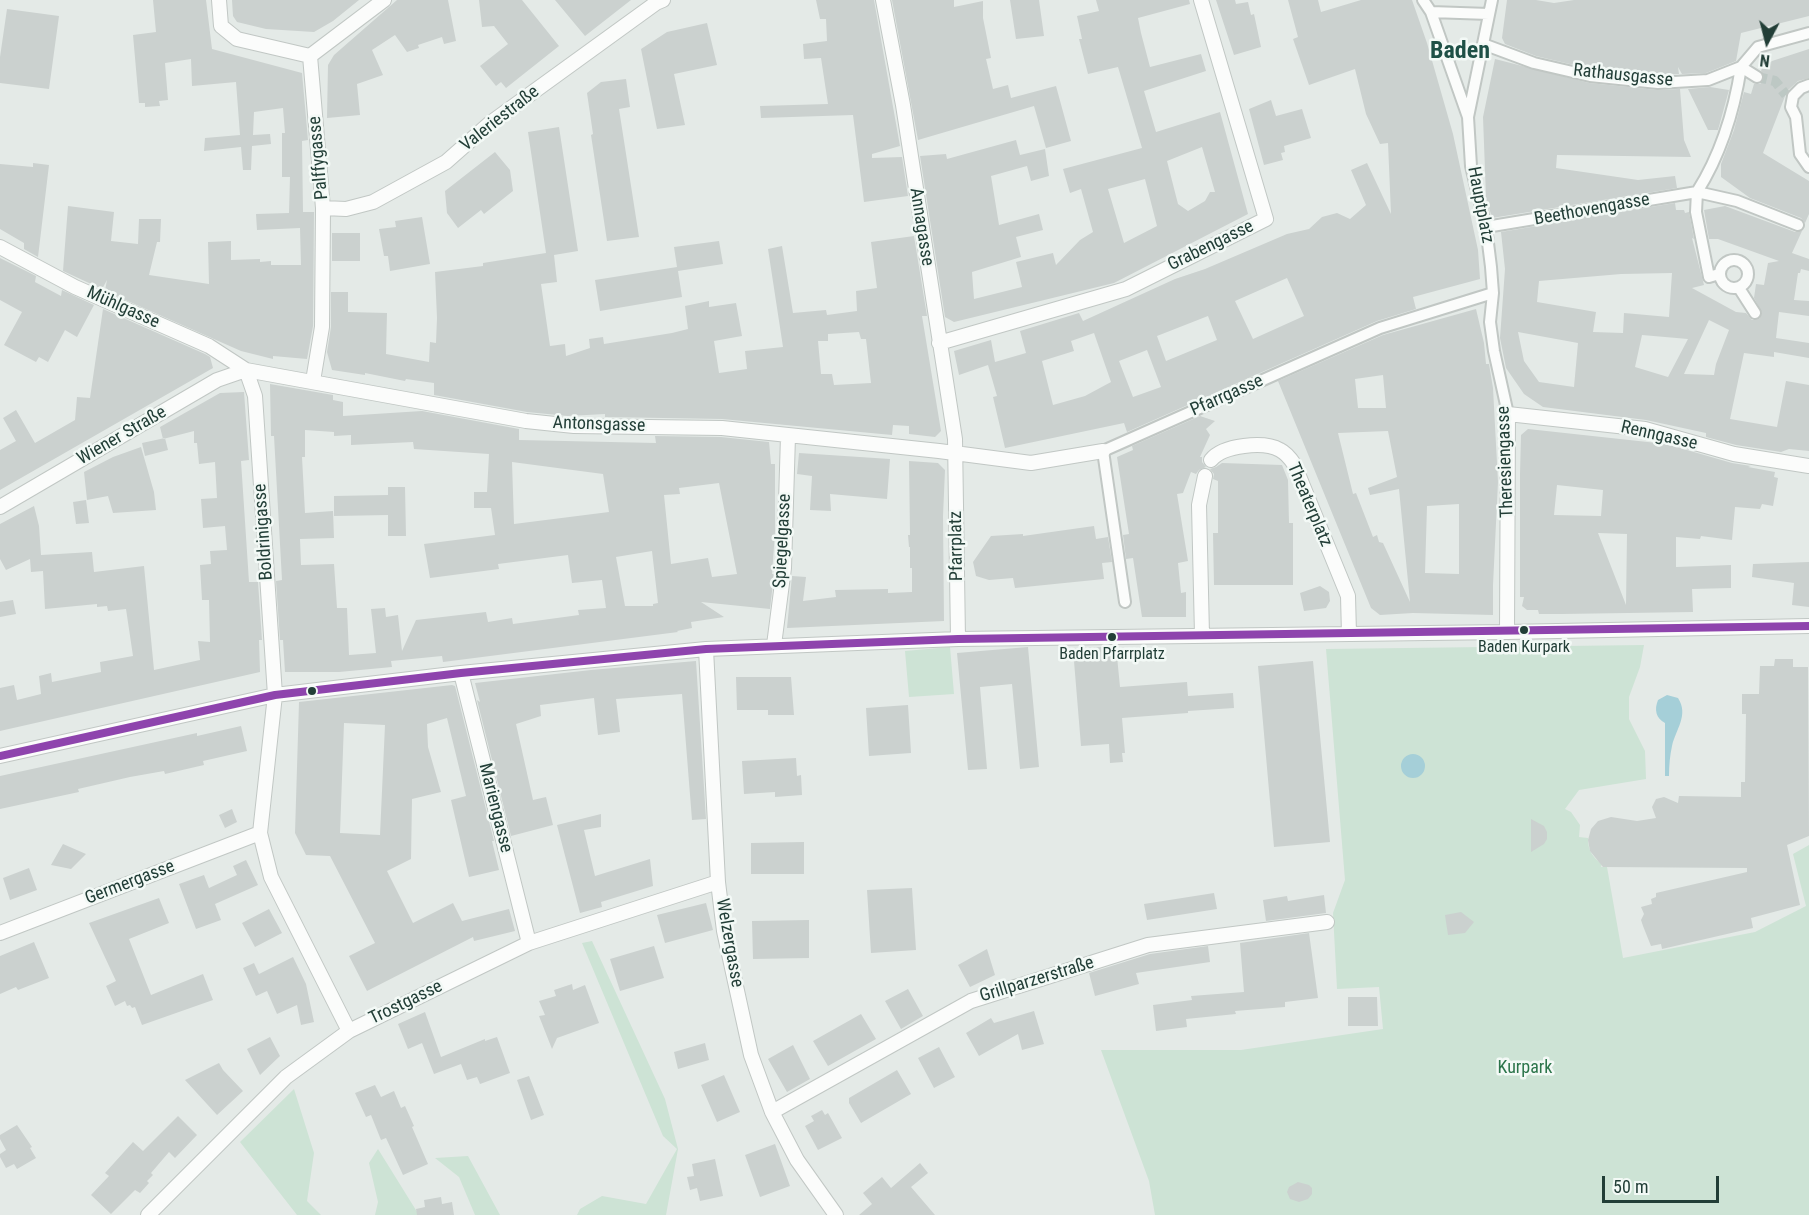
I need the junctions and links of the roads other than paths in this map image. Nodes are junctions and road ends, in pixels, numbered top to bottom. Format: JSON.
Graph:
{"nodes":[{"id":1,"x":219,"y":0,"type":"edge"},
{"id":2,"x":384,"y":0,"type":"edge"},
{"id":3,"x":663,"y":0,"type":"edge"},
{"id":4,"x":883,"y":0,"type":"edge"},
{"id":5,"x":1201,"y":0,"type":"edge"},
{"id":6,"x":1423,"y":0,"type":"edge"},
{"id":7,"x":1492,"y":0,"type":"edge"},
{"id":8,"x":1431,"y":12,"type":"junction"},
{"id":9,"x":1489,"y":14,"type":"junction"},
{"id":10,"x":1809,"y":33,"type":"edge"},
{"id":11,"x":1483,"y":44,"type":"junction"},
{"id":12,"x":310,"y":56,"type":"junction"},
{"id":13,"x":1741,"y":67,"type":"junction"},
{"id":14,"x":1757,"y":77,"type":"tunnel mouth"},
{"id":15,"x":1809,"y":85,"type":"edge"},
{"id":16,"x":1468,"y":117,"type":"junction"},
{"id":17,"x":1809,"y":167,"type":"edge"},
{"id":18,"x":1697,"y":192,"type":"junction"},
{"id":19,"x":323,"y":208,"type":"junction"},
{"id":20,"x":1798,"y":225,"type":"dead end"},
{"id":21,"x":1486,"y":227,"type":"junction"},
{"id":22,"x":0,"y":248,"type":"edge"},
{"id":23,"x":1711,"y":277,"type":"junction"},
{"id":24,"x":1739,"y":288,"type":"junction"},
{"id":25,"x":1493,"y":293,"type":"junction"},
{"id":26,"x":1755,"y":313,"type":"dead end"},
{"id":27,"x":939,"y":343,"type":"junction"},
{"id":28,"x":246,"y":370,"type":"junction"},
{"id":29,"x":313,"y":381,"type":"junction"},
{"id":30,"x":1508,"y":414,"type":"junction"},
{"id":31,"x":788,"y":436,"type":"junction"},
{"id":32,"x":1103,"y":451,"type":"junction"},
{"id":33,"x":956,"y":453,"type":"junction"},
{"id":34,"x":1211,"y":460,"type":"dead end"},
{"id":35,"x":1809,"y":466,"type":"edge"},
{"id":36,"x":1205,"y":476,"type":"dead end"},
{"id":37,"x":0,"y":507,"type":"edge"},
{"id":38,"x":1125,"y":602,"type":"dead end"},
{"id":39,"x":1809,"y":626,"type":"edge"},
{"id":40,"x":1507,"y":632,"type":"junction"},
{"id":41,"x":1349,"y":634,"type":"junction"},
{"id":42,"x":1202,"y":635,"type":"junction"},
{"id":43,"x":958,"y":639,"type":"junction"},
{"id":44,"x":774,"y":645,"type":"junction"},
{"id":45,"x":706,"y":648,"type":"junction"},
{"id":46,"x":461,"y":673,"type":"junction"},
{"id":47,"x":275,"y":695,"type":"junction"},
{"id":48,"x":0,"y":756,"type":"edge"},
{"id":49,"x":260,"y":833,"type":"junction"},
{"id":50,"x":718,"y":882,"type":"junction"},
{"id":51,"x":1327,"y":922,"type":"dead end"},
{"id":52,"x":0,"y":933,"type":"edge"},
{"id":53,"x":529,"y":943,"type":"junction"},
{"id":54,"x":348,"y":1031,"type":"junction"},
{"id":55,"x":772,"y":1112,"type":"junction"},
{"id":56,"x":148,"y":1215,"type":"edge"},
{"id":57,"x":836,"y":1215,"type":"edge"}],
"edges":[{"from":1,"to":12,"type":"street"},
{"from":2,"to":12,"type":"street"},
{"from":3,"to":19,"type":"street","name":"Valeriestraße"},
{"from":4,"to":27,"type":"street","name":"Annagasse"},
{"from":5,"to":27,"type":"street","name":"Grabengasse"},
{"from":6,"to":8,"type":"street","name":"Hauptplatz"},
{"from":7,"to":9,"type":"street","name":"Hauptplatz"},
{"from":8,"to":9,"type":"street"},
{"from":8,"to":16,"type":"street","name":"Hauptplatz"},
{"from":9,"to":11,"type":"street","name":"Hauptplatz"},
{"from":10,"to":13,"type":"street","name":"Rathausgasse"},
{"from":11,"to":13,"type":"street","name":"Rathausgasse"},
{"from":11,"to":16,"type":"street","name":"Hauptplatz"},
{"from":12,"to":19,"type":"street","name":"Palffygasse"},
{"from":13,"to":14,"type":"street"},
{"from":13,"to":18,"type":"street"},
{"from":15,"to":17,"type":"street"},
{"from":16,"to":21,"type":"street","name":"Hauptplatz"},
{"from":18,"to":20,"type":"street","name":"Beethovengasse"},
{"from":18,"to":21,"type":"street","name":"Beethovengasse"},
{"from":18,"to":23,"type":"street"},
{"from":19,"to":29,"type":"street","name":"Palffygasse"},
{"from":21,"to":25,"type":"street","name":"Hauptplatz"},
{"from":22,"to":28,"type":"street","name":"Mühlgasse"},
{"from":23,"to":24,"type":"street"},
{"from":23,"to":24,"type":"street"},
{"from":24,"to":26,"type":"street"},
{"from":25,"to":30,"type":"street","name":"Theresiengasse"},
{"from":25,"to":32,"type":"street","name":"Pfarrgasse"},
{"from":27,"to":33,"type":"street","name":"Annagasse"},
{"from":28,"to":29,"type":"street","name":"Antonsgasse"},
{"from":28,"to":37,"type":"street","name":"Wiener Straße"},
{"from":28,"to":47,"type":"street","name":"Boldrinigasse"},
{"from":29,"to":31,"type":"street","name":"Antonsgasse"},
{"from":30,"to":35,"type":"street","name":"Renngasse"},
{"from":30,"to":40,"type":"street","name":"Theresiengasse"},
{"from":31,"to":33,"type":"street","name":"Antonsgasse"},
{"from":31,"to":44,"type":"street","name":"Spiegelgasse"},
{"from":32,"to":33,"type":"street","name":"Pfarrgasse"},
{"from":32,"to":38,"type":"street"},
{"from":33,"to":43,"type":"street","name":"Pfarrplatz"},
{"from":34,"to":41,"type":"street","name":"Theaterplatz"},
{"from":36,"to":42,"type":"street"},
{"from":39,"to":40,"type":"street"},
{"from":40,"to":41,"type":"street"},
{"from":41,"to":42,"type":"street"},
{"from":42,"to":43,"type":"street"},
{"from":43,"to":44,"type":"street"},
{"from":44,"to":45,"type":"street"},
{"from":45,"to":46,"type":"street"},
{"from":45,"to":50,"type":"street","name":"Welzergasse"},
{"from":46,"to":47,"type":"street"},
{"from":46,"to":53,"type":"street","name":"Mariengasse"},
{"from":47,"to":48,"type":"street"},
{"from":47,"to":49,"type":"street","name":"Boldrinigasse"},
{"from":49,"to":52,"type":"street","name":"Germergasse"},
{"from":49,"to":54,"type":"street"},
{"from":50,"to":53,"type":"street","name":"Trostgasse"},
{"from":50,"to":55,"type":"street","name":"Welzergasse"},
{"from":51,"to":55,"type":"street","name":"Grillparzerstraße"},
{"from":53,"to":54,"type":"street","name":"Trostgasse"},
{"from":54,"to":56,"type":"street","name":"Trostgasse"},
{"from":55,"to":57,"type":"street","name":"Welzergasse"}]}
